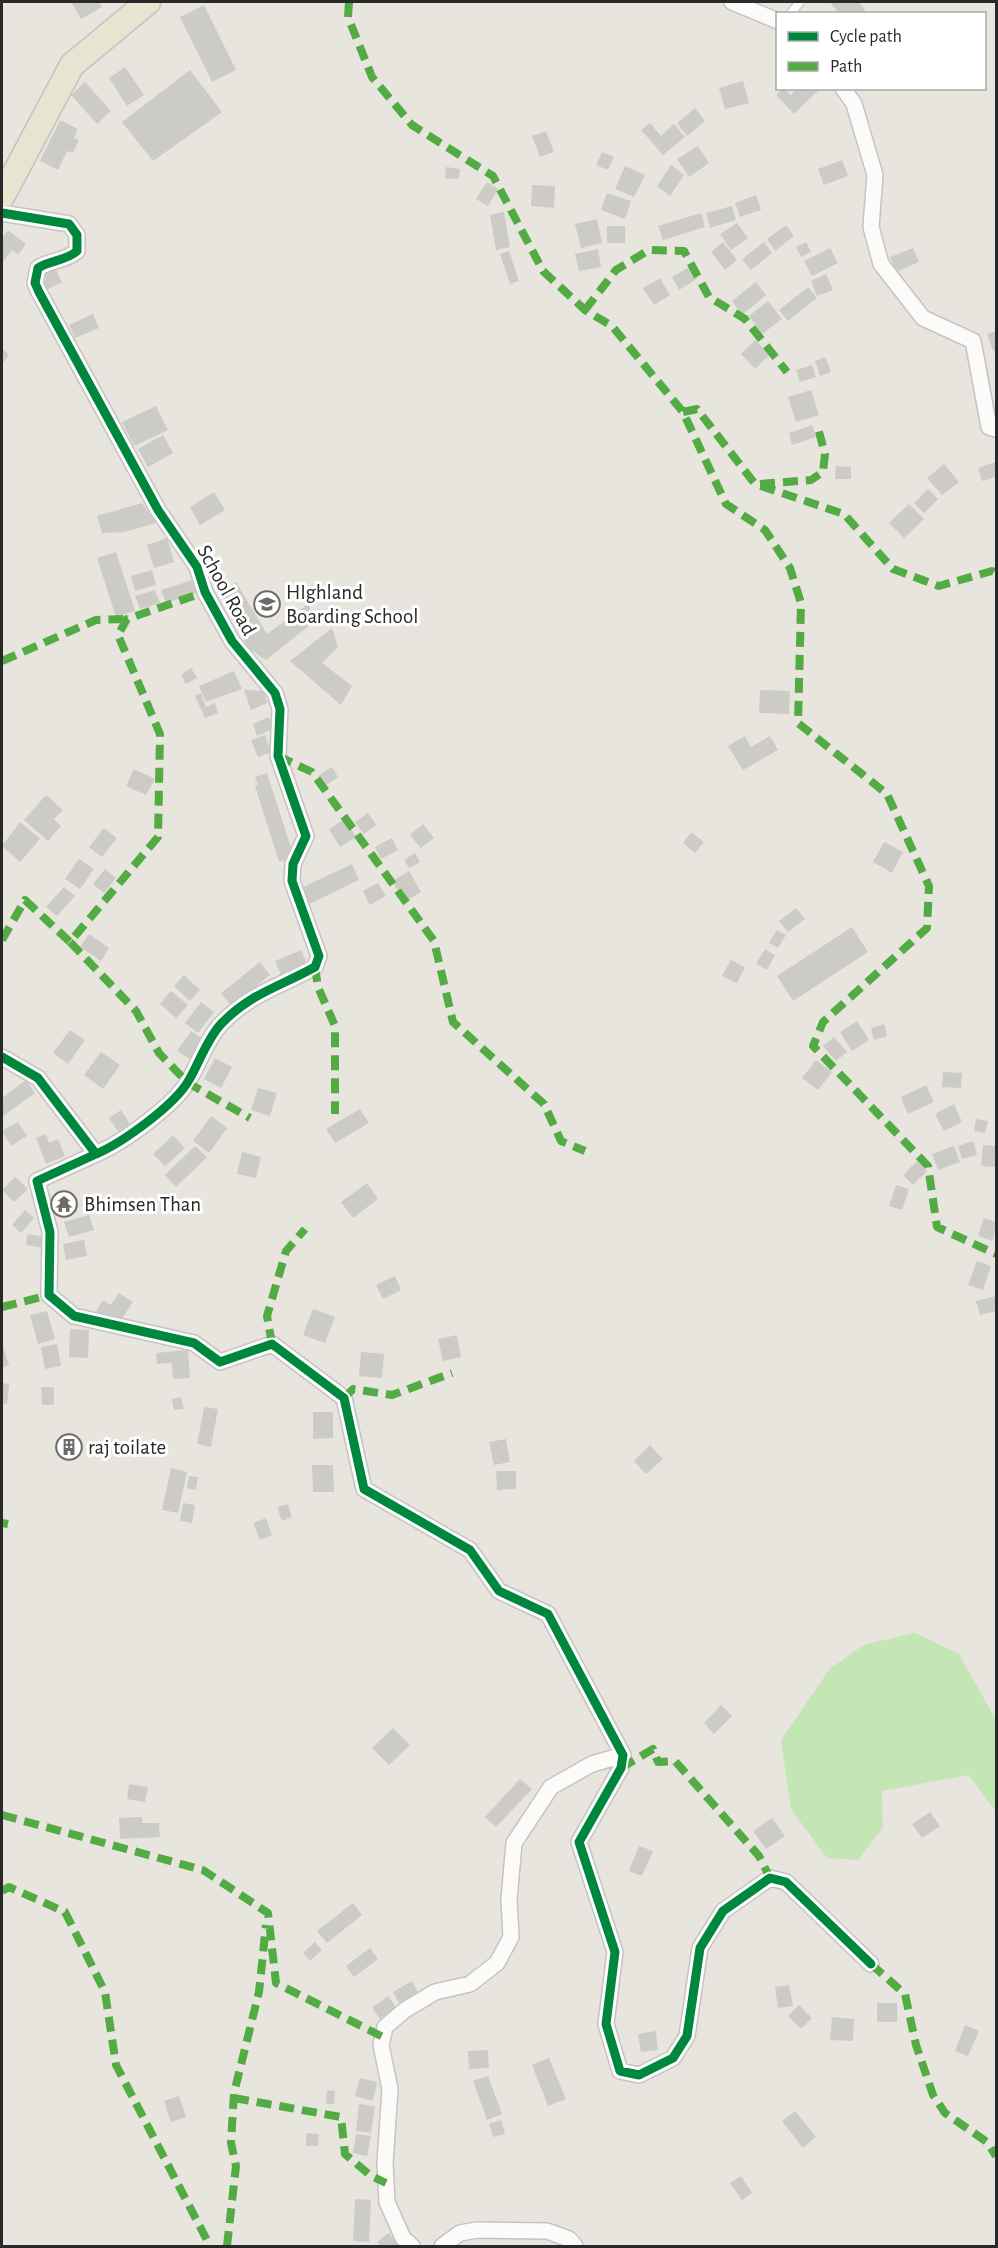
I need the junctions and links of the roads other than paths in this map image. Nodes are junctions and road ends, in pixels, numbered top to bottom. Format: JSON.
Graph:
{"nodes":[{"id":1,"x":148,"y":2,"type":"edge"},
{"id":2,"x":732,"y":2,"type":"edge"},
{"id":3,"x":776,"y":21,"type":"edge"},
{"id":4,"x":844,"y":90,"type":"edge"},
{"id":5,"x":2,"y":197,"type":"edge"},
{"id":6,"x":2,"y":213,"type":"edge"},
{"id":7,"x":996,"y":429,"type":"edge"},
{"id":8,"x":2,"y":1057,"type":"edge"},
{"id":9,"x":96,"y":1154,"type":"junction"},
{"id":10,"x":623,"y":1755,"type":"junction"},
{"id":11,"x":872,"y":1964,"type":"dead end"},
{"id":12,"x":412,"y":2247,"type":"edge"},
{"id":13,"x":442,"y":2247,"type":"edge"},
{"id":14,"x":575,"y":2247,"type":"edge"}],
"edges":[{"from":1,"to":5,"type":"main road"},
{"from":2,"to":3,"type":"street"},
{"from":4,"to":7,"type":"street"},
{"from":6,"to":9,"type":"street","name":"School Road"},
{"from":8,"to":9,"type":"street"},
{"from":9,"to":10,"type":"street"},
{"from":10,"to":11,"type":"street"},
{"from":10,"to":12,"type":"street"},
{"from":13,"to":14,"type":"street"}]}
